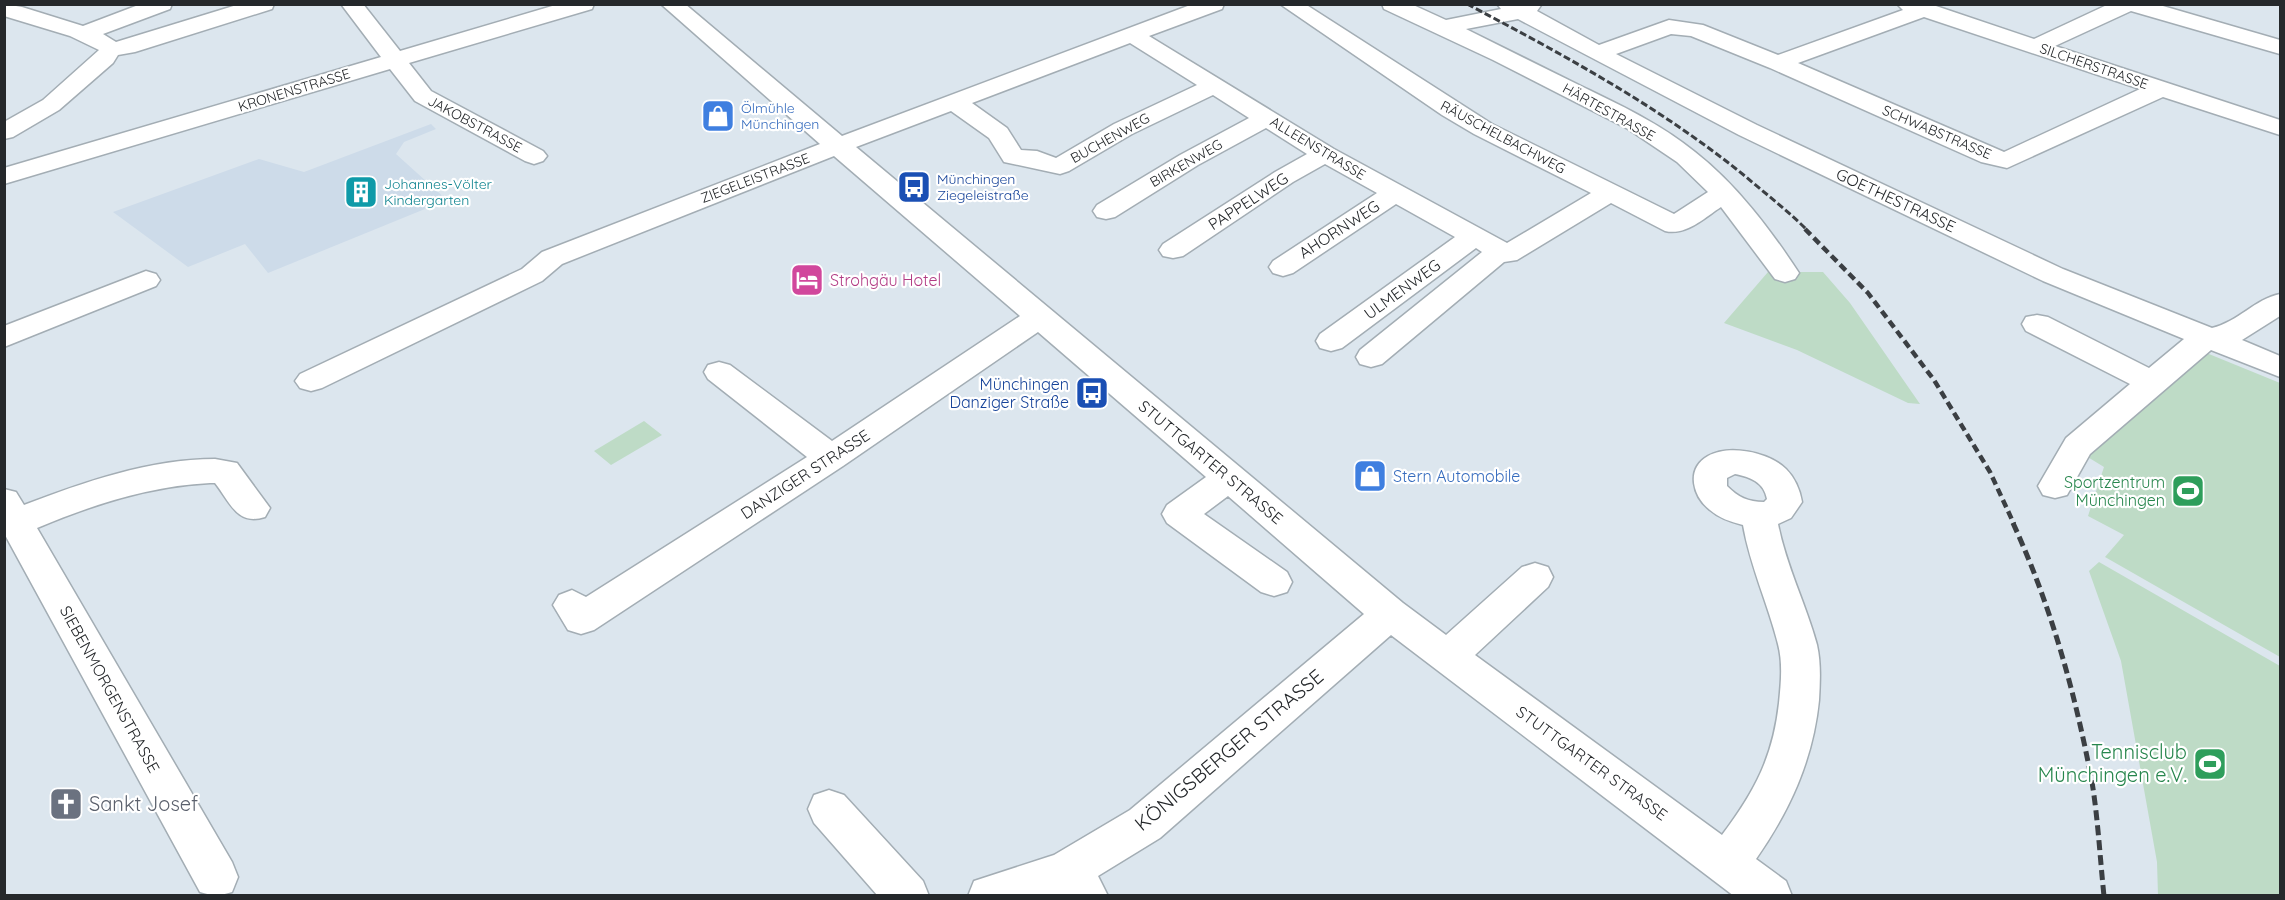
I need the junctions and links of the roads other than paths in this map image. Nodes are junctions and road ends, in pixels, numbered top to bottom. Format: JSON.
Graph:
{"nodes":[{"id":1,"x":162,"y":4,"type":"edge"},
{"id":2,"x":264,"y":4,"type":"edge"},
{"id":3,"x":351,"y":4,"type":"edge"},
{"id":4,"x":585,"y":4,"type":"edge"},
{"id":5,"x":671,"y":4,"type":"edge"},
{"id":6,"x":1290,"y":4,"type":"edge"},
{"id":7,"x":1392,"y":4,"type":"edge"},
{"id":8,"x":2130,"y":4,"type":"edge"},
{"id":9,"x":1203,"y":6,"type":"edge"},
{"id":10,"x":1521,"y":7,"type":"edge"},
{"id":11,"x":1915,"y":7,"type":"edge"},
{"id":12,"x":4,"y":9,"type":"edge"},
{"id":13,"x":1444,"y":27,"type":"junction"},
{"id":14,"x":83,"y":34,"type":"junction"},
{"id":15,"x":1132,"y":34,"type":"junction"},
{"id":16,"x":2036,"y":46,"type":"junction"},
{"id":17,"x":2280,"y":47,"type":"edge"},
{"id":18,"x":111,"y":49,"type":"junction"},
{"id":19,"x":1597,"y":53,"type":"junction"},
{"id":20,"x":393,"y":60,"type":"junction"},
{"id":21,"x":1778,"y":63,"type":"junction"},
{"id":22,"x":1214,"y":86,"type":"junction"},
{"id":23,"x":2160,"y":89,"type":"junction"},
{"id":24,"x":954,"y":102,"type":"junction"},
{"id":25,"x":1267,"y":118,"type":"junction"},
{"id":26,"x":2280,"y":128,"type":"edge"},
{"id":27,"x":4,"y":132,"type":"edge"},
{"id":28,"x":837,"y":146,"type":"junction"},
{"id":29,"x":1325,"y":154,"type":"junction"},
{"id":30,"x":534,"y":156,"type":"dead end"},
{"id":31,"x":4,"y":176,"type":"edge"},
{"id":32,"x":1395,"y":192,"type":"junction"},
{"id":33,"x":1610,"y":193,"type":"junction"},
{"id":34,"x":1723,"y":194,"type":"junction"},
{"id":35,"x":1106,"y":210,"type":"dead end"},
{"id":36,"x":1473,"y":237,"type":"junction"},
{"id":37,"x":1173,"y":250,"type":"dead end"},
{"id":38,"x":1503,"y":252,"type":"junction"},
{"id":39,"x":1283,"y":267,"type":"dead end"},
{"id":40,"x":1785,"y":273,"type":"dead end"},
{"id":41,"x":146,"y":280,"type":"dead end"},
{"id":42,"x":2280,"y":303,"type":"edge"},
{"id":43,"x":1041,"y":317,"type":"junction"},
{"id":44,"x":2037,"y":324,"type":"dead end"},
{"id":45,"x":4,"y":337,"type":"edge"},
{"id":46,"x":2208,"y":339,"type":"junction"},
{"id":47,"x":1331,"y":341,"type":"dead end"},
{"id":48,"x":1371,"y":357,"type":"dead end"},
{"id":49,"x":2280,"y":368,"type":"edge"},
{"id":50,"x":719,"y":372,"type":"dead end"},
{"id":51,"x":311,"y":381,"type":"dead end"},
{"id":52,"x":2152,"y":382,"type":"junction"},
{"id":53,"x":831,"y":458,"type":"junction"},
{"id":54,"x":1229,"y":477,"type":"junction"},
{"id":55,"x":2055,"y":486,"type":"dead end"},
{"id":56,"x":252,"y":508,"type":"dead end"},
{"id":57,"x":11,"y":512,"type":"edge"},
{"id":58,"x":1759,"y":515,"type":"dead end"},
{"id":59,"x":1535,"y":577,"type":"dead end"},
{"id":60,"x":1274,"y":582,"type":"dead end"},
{"id":61,"x":572,"y":605,"type":"dead end"},
{"id":62,"x":1390,"y":614,"type":"junction"},
{"id":63,"x":1448,"y":657,"type":"junction"},
{"id":64,"x":829,"y":809,"type":"dead end"},
{"id":65,"x":1727,"y":864,"type":"junction"},
{"id":66,"x":216,"y":877,"type":"dead end"},
{"id":67,"x":1075,"y":884,"type":"edge"},
{"id":68,"x":907,"y":896,"type":"edge"},
{"id":69,"x":990,"y":896,"type":"edge"},
{"id":70,"x":1770,"y":896,"type":"edge"}],
"edges":[{"from":1,"to":14,"type":"street"},
{"from":2,"to":18,"type":"street"},
{"from":3,"to":20,"type":"street","name":"JAKOBSTRASSE"},
{"from":4,"to":20,"type":"street","name":"KRONENSTRASSE"},
{"from":5,"to":28,"type":"street","name":"STUTTGARTER STRASSE"},
{"from":6,"to":33,"type":"street","name":"RÄUSCHELBACHWEG"},
{"from":7,"to":13,"type":"street","name":"HÄRTESTRASSE"},
{"from":8,"to":16,"type":"street"},
{"from":8,"to":17,"type":"street"},
{"from":9,"to":15,"type":"street","name":"ZIEGELEISTRASSE"},
{"from":10,"to":13,"type":"street"},
{"from":10,"to":19,"type":"street","name":"GOETHESTRASSE"},
{"from":11,"to":16,"type":"street","name":"SILCHERSTRASSE"},
{"from":11,"to":21,"type":"street"},
{"from":12,"to":14,"type":"street"},
{"from":13,"to":34,"type":"street","name":"HÄRTESTRASSE"},
{"from":14,"to":18,"type":"street"},
{"from":15,"to":22,"type":"street","name":"ALLEENSTRASSE"},
{"from":15,"to":24,"type":"street","name":"ZIEGELEISTRASSE"},
{"from":16,"to":23,"type":"street","name":"SILCHERSTRASSE"},
{"from":18,"to":27,"type":"street"},
{"from":19,"to":21,"type":"street","name":"SCHWABSTRASSE"},
{"from":19,"to":46,"type":"street","name":"GOETHESTRASSE"},
{"from":20,"to":30,"type":"street","name":"JAKOBSTRASSE"},
{"from":20,"to":31,"type":"street","name":"KRONENSTRASSE"},
{"from":21,"to":23,"type":"street","name":"SCHWABSTRASSE"},
{"from":22,"to":24,"type":"street","name":"BUCHENWEG"},
{"from":22,"to":25,"type":"street","name":"ALLEENSTRASSE"},
{"from":23,"to":26,"type":"street","name":"SILCHERSTRASSE"},
{"from":24,"to":28,"type":"street","name":"ZIEGELEISTRASSE"},
{"from":25,"to":29,"type":"street","name":"ALLEENSTRASSE"},
{"from":25,"to":35,"type":"street","name":"BIRKENWEG"},
{"from":28,"to":43,"type":"street","name":"STUTTGARTER STRASSE"},
{"from":28,"to":51,"type":"street","name":"ZIEGELEISTRASSE"},
{"from":29,"to":32,"type":"street","name":"ALLEENSTRASSE"},
{"from":29,"to":37,"type":"street","name":"PAPPELWEG"},
{"from":32,"to":36,"type":"street","name":"ALLEENSTRASSE"},
{"from":32,"to":39,"type":"street","name":"AHORNWEG"},
{"from":33,"to":34,"type":"street","name":"RÄUSCHELBACHWEG"},
{"from":33,"to":38,"type":"street"},
{"from":34,"to":40,"type":"street","name":"HÄRTESTRASSE"},
{"from":36,"to":38,"type":"street","name":"ALLEENSTRASSE"},
{"from":36,"to":47,"type":"street","name":"ULMENWEG"},
{"from":38,"to":48,"type":"street"},
{"from":41,"to":45,"type":"street"},
{"from":42,"to":46,"type":"street"},
{"from":43,"to":53,"type":"street","name":"DANZIGER STRASSE"},
{"from":43,"to":54,"type":"street","name":"STUTTGARTER STRASSE"},
{"from":44,"to":52,"type":"street"},
{"from":46,"to":49,"type":"street","name":"GOETHESTRASSE"},
{"from":46,"to":52,"type":"street"},
{"from":50,"to":53,"type":"street"},
{"from":52,"to":55,"type":"street"},
{"from":53,"to":61,"type":"street","name":"DANZIGER STRASSE"},
{"from":54,"to":60,"type":"street"},
{"from":54,"to":62,"type":"street","name":"STUTTGARTER STRASSE"},
{"from":56,"to":57,"type":"street"},
{"from":57,"to":66,"type":"street","name":"SIEBENMORGENSTRASSE"},
{"from":58,"to":65,"type":"street"},
{"from":59,"to":63,"type":"street"},
{"from":62,"to":63,"type":"street","name":"STUTTGARTER STRASSE"},
{"from":62,"to":67,"type":"street","name":"KÖNIGSBERGER STRASSE"},
{"from":63,"to":65,"type":"street","name":"STUTTGARTER STRASSE"},
{"from":64,"to":68,"type":"street"},
{"from":65,"to":70,"type":"street","name":"STUTTGARTER STRASSE"},
{"from":67,"to":69,"type":"street","name":"KÖNIGSBERGER STRASSE"}]}
